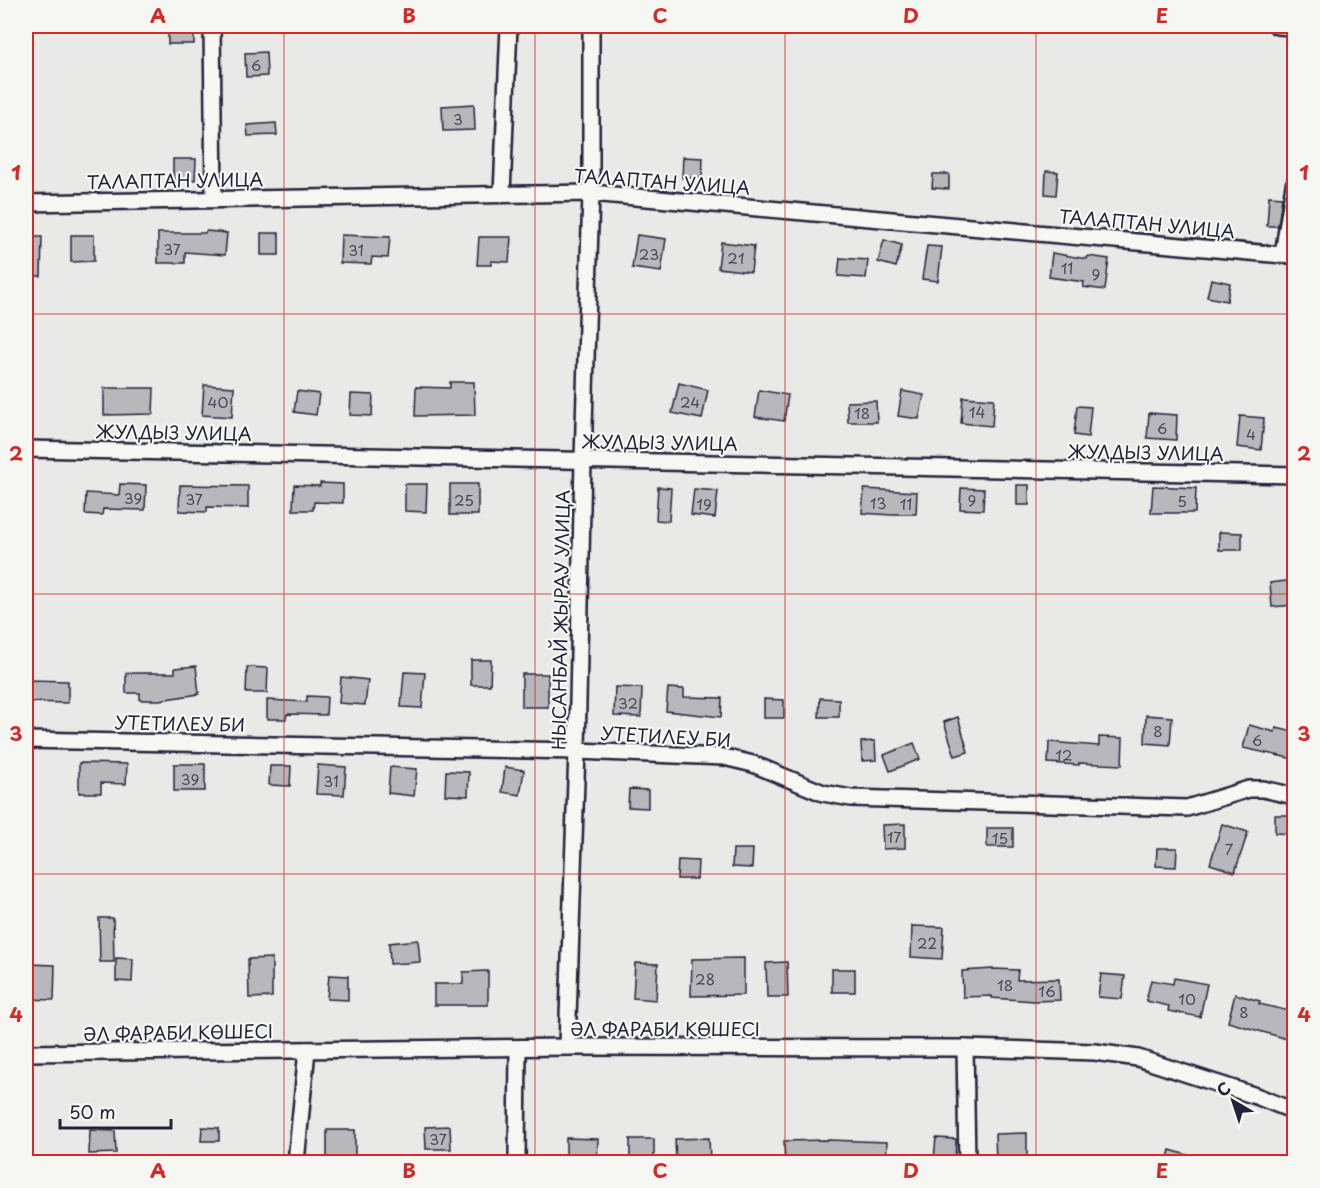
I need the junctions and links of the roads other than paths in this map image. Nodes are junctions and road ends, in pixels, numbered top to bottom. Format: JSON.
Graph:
{"nodes":[{"id":1,"x":212,"y":26,"type":"edge"},
{"id":2,"x":508,"y":26,"type":"edge"},
{"id":3,"x":591,"y":26,"type":"edge"},
{"id":4,"x":1277,"y":26,"type":"edge"},
{"id":5,"x":1294,"y":27,"type":"edge"},
{"id":6,"x":1294,"y":185,"type":"edge"},
{"id":7,"x":591,"y":193,"type":"junction"},
{"id":8,"x":502,"y":194,"type":"junction"},
{"id":9,"x":214,"y":199,"type":"junction"},
{"id":10,"x":26,"y":203,"type":"edge"},
{"id":11,"x":1289,"y":255,"type":"edge"},
{"id":12,"x":26,"y":449,"type":"edge"},
{"id":13,"x":583,"y":459,"type":"junction"},
{"id":14,"x":1294,"y":474,"type":"edge"},
{"id":15,"x":26,"y":740,"type":"edge"},
{"id":16,"x":577,"y":751,"type":"junction"},
{"id":17,"x":1294,"y":796,"type":"edge"},
{"id":18,"x":567,"y":1047,"type":"junction"},
{"id":19,"x":518,"y":1048,"type":"junction"},
{"id":20,"x":965,"y":1048,"type":"junction"},
{"id":21,"x":307,"y":1050,"type":"junction"},
{"id":22,"x":26,"y":1053,"type":"edge"},
{"id":23,"x":1294,"y":1111,"type":"edge"},
{"id":24,"x":296,"y":1162,"type":"edge"},
{"id":25,"x":517,"y":1162,"type":"edge"},
{"id":26,"x":967,"y":1162,"type":"edge"}],
"edges":[{"from":1,"to":9,"type":"street"},
{"from":2,"to":8,"type":"street"},
{"from":3,"to":7,"type":"street","name":"НЫСАНБАЙ ЖЫРАУ УЛИЦА"},
{"from":4,"to":5,"type":"street"},
{"from":6,"to":11,"type":"street"},
{"from":7,"to":8,"type":"street","name":"ТАЛАПТАН УЛИЦА"},
{"from":7,"to":11,"type":"street","name":"ТАЛАПТАН УЛИЦА"},
{"from":7,"to":13,"type":"street","name":"НЫСАНБАЙ ЖЫРАУ УЛИЦА"},
{"from":8,"to":9,"type":"street","name":"ТАЛАПТАН УЛИЦА"},
{"from":9,"to":10,"type":"street","name":"ТАЛАПТАН УЛИЦА"},
{"from":12,"to":13,"type":"street","name":"ЖУЛДЫЗ УЛИЦА"},
{"from":13,"to":14,"type":"street","name":"ЖУЛДЫЗ УЛИЦА"},
{"from":13,"to":16,"type":"street","name":"НЫСАНБАЙ ЖЫРАУ УЛИЦА"},
{"from":15,"to":16,"type":"street","name":"УТЕТИЛЕУ БИ"},
{"from":16,"to":17,"type":"street","name":"УТЕТИЛЕУ БИ"},
{"from":16,"to":18,"type":"street","name":"НЫСАНБАЙ ЖЫРАУ УЛИЦА"},
{"from":18,"to":19,"type":"street","name":"ӘЛ ФАРАБИ КӨШЕСІ"},
{"from":18,"to":20,"type":"street","name":"ӘЛ ФАРАБИ КӨШЕСІ"},
{"from":19,"to":21,"type":"street","name":"ӘЛ ФАРАБИ КӨШЕСІ"},
{"from":19,"to":25,"type":"street"},
{"from":20,"to":23,"type":"street","name":"ӘЛ ФАРАБИ КӨШЕСІ"},
{"from":20,"to":26,"type":"street"},
{"from":21,"to":22,"type":"street","name":"ӘЛ ФАРАБИ КӨШЕСІ"},
{"from":21,"to":24,"type":"street"}]}
